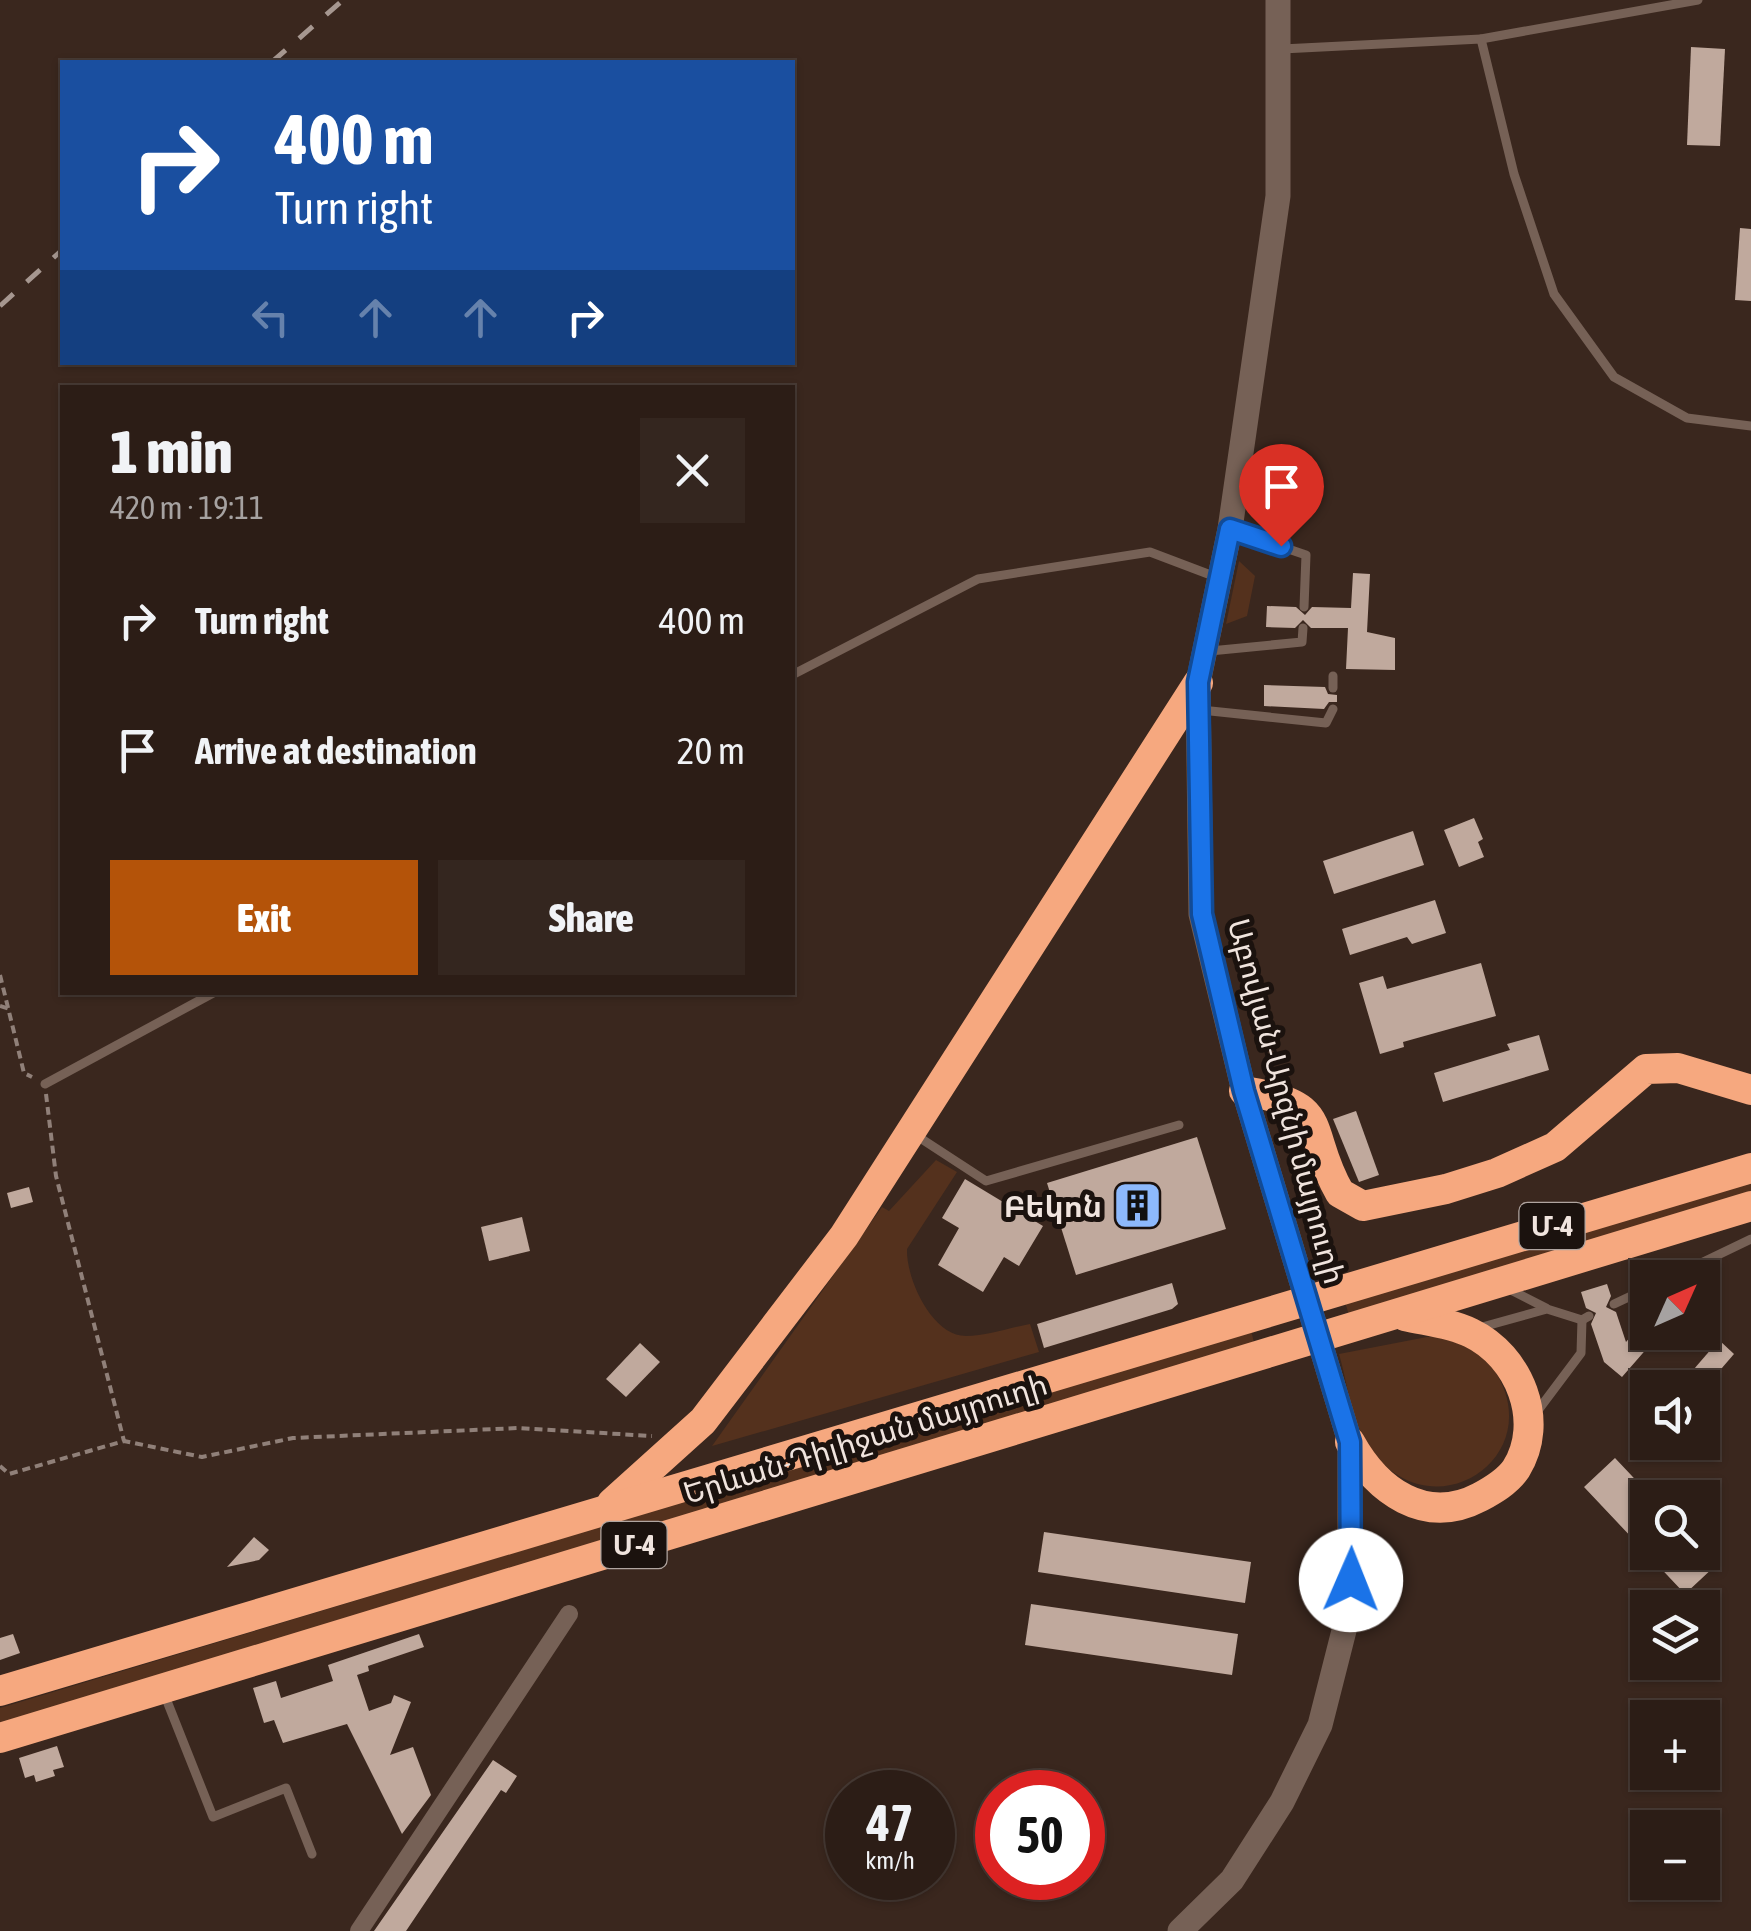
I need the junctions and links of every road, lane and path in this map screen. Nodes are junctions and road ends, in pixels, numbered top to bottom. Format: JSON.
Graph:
{"nodes":[{"id":1,"x":1278,"y":0,"type":"edge"},
{"id":2,"x":1698,"y":0,"type":"edge"},
{"id":3,"x":1481,"y":38,"type":"junction"},
{"id":4,"x":1279,"y":49,"type":"junction"},
{"id":5,"x":1751,"y":426,"type":"edge"},
{"id":6,"x":1230,"y":529,"type":"junction"},
{"id":7,"x":1218,"y":578,"type":"junction"},
{"id":8,"x":1304,"y":607,"type":"dead end"},
{"id":9,"x":1303,"y":628,"type":"dead end"},
{"id":10,"x":1203,"y":652,"type":"junction"},
{"id":11,"x":795,"y":673,"type":"edge"},
{"id":12,"x":1197,"y":696,"type":"junction"},
{"id":13,"x":1333,"y":709,"type":"dead end"},
{"id":14,"x":0,"y":976,"type":"edge"},
{"id":15,"x":209,"y":995,"type":"edge"},
{"id":16,"x":0,"y":1006,"type":"edge"},
{"id":17,"x":10,"y":1009,"type":"junction"},
{"id":18,"x":44,"y":1084,"type":"junction"},
{"id":19,"x":1751,"y":1090,"type":"edge"},
{"id":20,"x":1244,"y":1091,"type":"junction"},
{"id":21,"x":1178,"y":1125,"type":"dead end"},
{"id":22,"x":912,"y":1132,"type":"junction"},
{"id":23,"x":1751,"y":1168,"type":"edge"},
{"id":24,"x":1751,"y":1206,"type":"edge"},
{"id":25,"x":1751,"y":1239,"type":"edge"},
{"id":26,"x":1707,"y":1260,"type":"edge"},
{"id":27,"x":1500,"y":1284,"type":"junction"},
{"id":28,"x":1630,"y":1296,"type":"edge"},
{"id":29,"x":1614,"y":1304,"type":"dead end"},
{"id":30,"x":1547,"y":1309,"type":"junction"},
{"id":31,"x":1397,"y":1315,"type":"junction"},
{"id":32,"x":1468,"y":1331,"type":"junction"},
{"id":33,"x":1528,"y":1424,"type":"junction"},
{"id":34,"x":124,"y":1441,"type":"junction"},
{"id":35,"x":1350,"y":1442,"type":"junction"},
{"id":36,"x":660,"y":1459,"type":"junction"},
{"id":37,"x":0,"y":1466,"type":"edge"},
{"id":38,"x":604,"y":1510,"type":"junction"},
{"id":39,"x":569,"y":1614,"type":"dead end"},
{"id":40,"x":162,"y":1689,"type":"junction"},
{"id":41,"x":0,"y":1691,"type":"edge"},
{"id":42,"x":0,"y":1738,"type":"edge"},
{"id":43,"x":312,"y":1854,"type":"dead end"},
{"id":44,"x":358,"y":1931,"type":"edge"},
{"id":45,"x":1180,"y":1931,"type":"edge"}],
"edges":[{"from":1,"to":4,"type":"main road","name":"Աբովյան-Արզնի մայրուղի"},
{"from":2,"to":3,"type":"lane"},
{"from":3,"to":4,"type":"lane"},
{"from":3,"to":5,"type":"lane"},
{"from":4,"to":6,"type":"main road","name":"Աբովյան-Արզնի մայրուղի"},
{"from":6,"to":7,"type":"main road","name":"Աբովյան-Արզնի մայրուղի"},
{"from":6,"to":8,"type":"lane"},
{"from":7,"to":10,"type":"main road","name":"Աբովյան-Արզնի մայրուղի"},
{"from":7,"to":11,"type":"lane"},
{"from":9,"to":10,"type":"lane"},
{"from":10,"to":12,"type":"main road","name":"Աբովյան-Արզնի մայրուղի"},
{"from":12,"to":13,"type":"lane"},
{"from":12,"to":20,"type":"main road","name":"Աբովյան-Արզնի մայրուղի"},
{"from":12,"to":22,"type":"highway"},
{"from":14,"to":17,"type":"path"},
{"from":15,"to":18,"type":"lane"},
{"from":16,"to":17,"type":"path"},
{"from":17,"to":18,"type":"path"},
{"from":18,"to":34,"type":"path"},
{"from":19,"to":20,"type":"highway"},
{"from":20,"to":35,"type":"main road","name":"Աբովյան-Արզնի մայրուղի"},
{"from":21,"to":22,"type":"lane"},
{"from":22,"to":36,"type":"highway"},
{"from":23,"to":38,"type":"highway","name":"Երևան-Դիլիջան մայրուղի","number":"Մ-4"},
{"from":24,"to":27,"type":"highway","name":"Երևան-Դիլիջան մայրուղի","number":"Մ-4"},
{"from":25,"to":26,"type":"lane"},
{"from":27,"to":30,"type":"lane"},
{"from":27,"to":31,"type":"highway","name":"Երևան-Դիլիջան մայրուղի","number":"Մ-4"},
{"from":28,"to":29,"type":"lane"},
{"from":30,"to":32,"type":"lane"},
{"from":30,"to":33,"type":"lane"},
{"from":31,"to":32,"type":"highway"},
{"from":31,"to":40,"type":"highway","name":"Երևան-Դիլիջան մայրուղի","number":"Մ-4"},
{"from":32,"to":33,"type":"highway"},
{"from":33,"to":35,"type":"highway"},
{"from":34,"to":36,"type":"path"},
{"from":34,"to":37,"type":"path"},
{"from":35,"to":45,"type":"main road","name":"Աբովյան-Արզնի մայրուղի"},
{"from":36,"to":38,"type":"highway"},
{"from":38,"to":41,"type":"highway","name":"Երևան-Դիլիջան մայրուղի","number":"Մ-4"},
{"from":39,"to":44,"type":"street"},
{"from":40,"to":42,"type":"highway","name":"Երևան-Դիլիջան մայրուղի","number":"Մ-4"},
{"from":40,"to":43,"type":"lane"}]}
